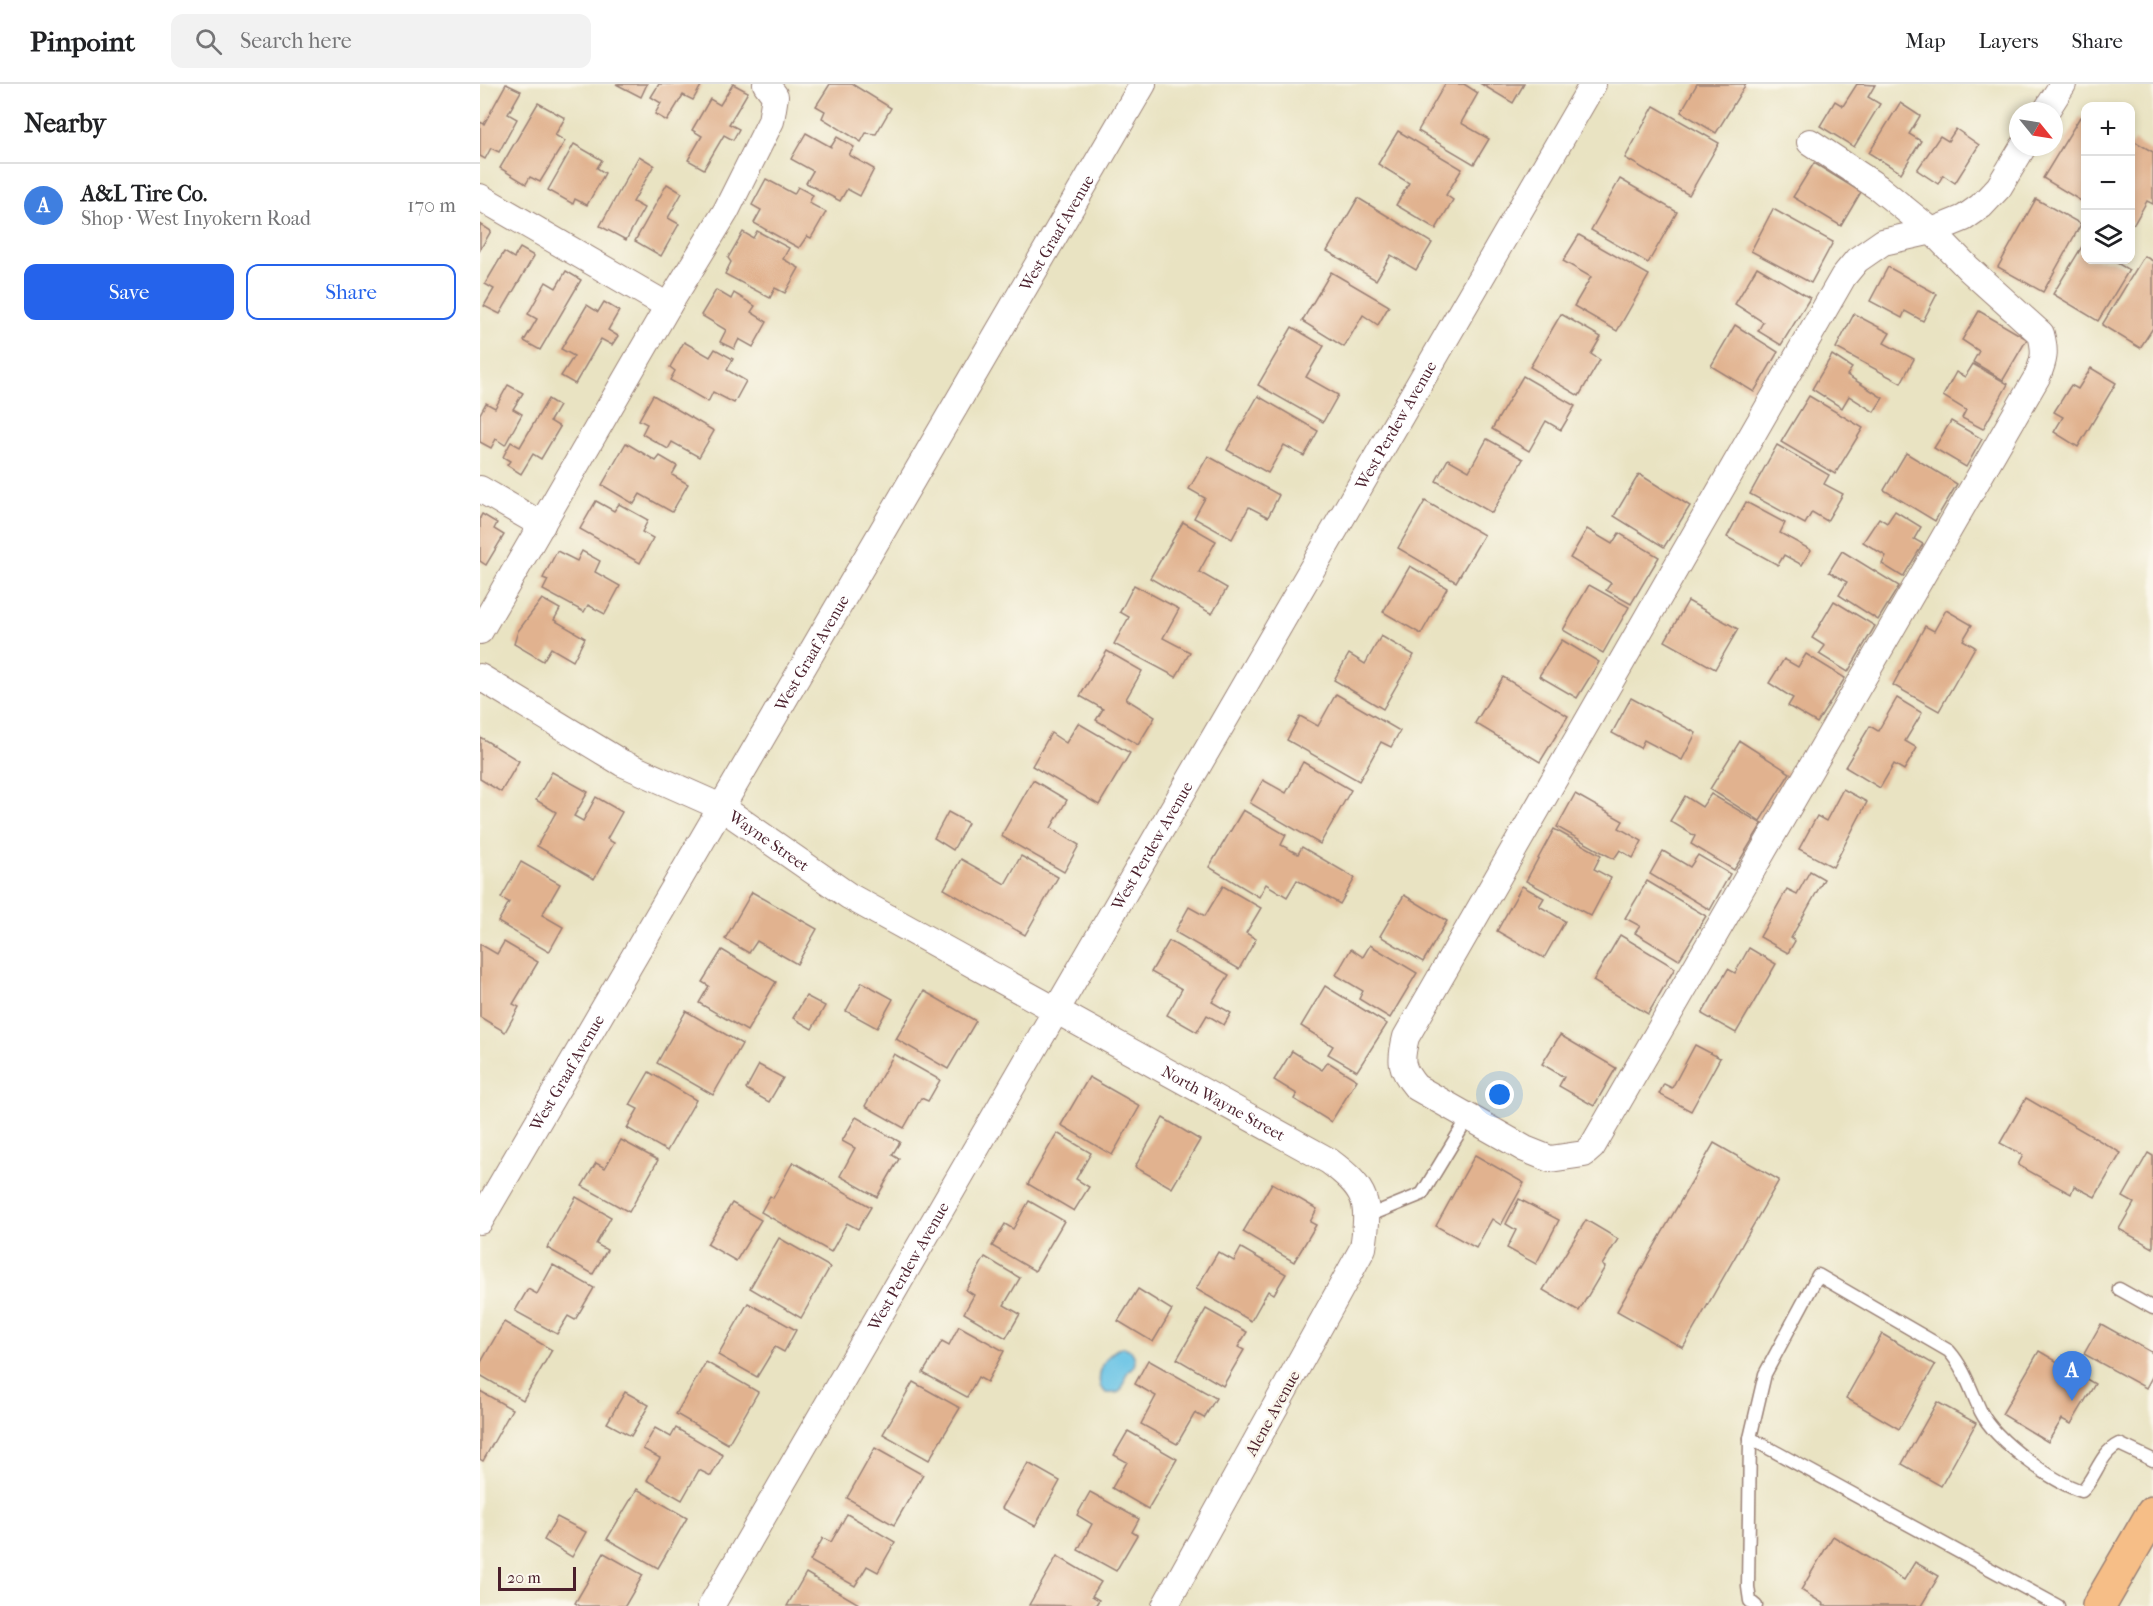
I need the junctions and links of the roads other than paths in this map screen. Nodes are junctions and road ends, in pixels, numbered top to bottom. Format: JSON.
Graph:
{"nodes":[{"id":1,"x":766,"y":84,"type":"edge"},
{"id":2,"x":1143,"y":84,"type":"edge"},
{"id":3,"x":1593,"y":84,"type":"edge"},
{"id":4,"x":2062,"y":84,"type":"edge"},
{"id":5,"x":2051,"y":102,"type":"edge"},
{"id":6,"x":1810,"y":142,"type":"dead end"},
{"id":7,"x":2018,"y":156,"type":"edge"},
{"id":8,"x":480,"y":197,"type":"edge"},
{"id":9,"x":1932,"y":231,"type":"junction"},
{"id":10,"x":668,"y":306,"type":"junction"},
{"id":11,"x":480,"y":489,"type":"edge"},
{"id":12,"x":542,"y":525,"type":"junction"},
{"id":13,"x":480,"y":631,"type":"edge"},
{"id":14,"x":480,"y":677,"type":"edge"},
{"id":15,"x":721,"y":807,"type":"junction"},
{"id":16,"x":1056,"y":1009,"type":"junction"},
{"id":17,"x":1468,"y":1118,"type":"junction"},
{"id":18,"x":1368,"y":1216,"type":"junction"},
{"id":19,"x":480,"y":1221,"type":"edge"},
{"id":20,"x":2119,"y":1289,"type":"dead end"},
{"id":21,"x":2153,"y":1308,"type":"edge"},
{"id":22,"x":1750,"y":1438,"type":"junction"},
{"id":23,"x":2153,"y":1460,"type":"edge"},
{"id":24,"x":2153,"y":1513,"type":"edge"},
{"id":25,"x":711,"y":1606,"type":"edge"},
{"id":26,"x":1165,"y":1606,"type":"edge"},
{"id":27,"x":1756,"y":1606,"type":"edge"},
{"id":28,"x":2058,"y":1606,"type":"edge"},
{"id":29,"x":2099,"y":1606,"type":"edge"}],
"edges":[{"from":1,"to":10,"type":"street"},
{"from":2,"to":15,"type":"street","name":"West Graaf Avenue"},
{"from":3,"to":16,"type":"street","name":"West Perdew Avenue"},
{"from":4,"to":5,"type":"street"},
{"from":6,"to":9,"type":"street"},
{"from":7,"to":9,"type":"street"},
{"from":8,"to":10,"type":"street"},
{"from":9,"to":17,"type":"street"},
{"from":9,"to":17,"type":"street"},
{"from":10,"to":12,"type":"street"},
{"from":11,"to":12,"type":"street"},
{"from":12,"to":13,"type":"street"},
{"from":14,"to":15,"type":"street","name":"Wayne Street"},
{"from":15,"to":16,"type":"street","name":"Wayne Street"},
{"from":15,"to":19,"type":"street","name":"West Graaf Avenue"},
{"from":16,"to":18,"type":"street","name":"North Wayne Street"},
{"from":16,"to":25,"type":"street","name":"West Perdew Avenue"},
{"from":17,"to":18,"type":"lane"},
{"from":18,"to":26,"type":"street","name":"Alene Avenue"},
{"from":20,"to":21,"type":"lane"},
{"from":22,"to":23,"type":"lane"},
{"from":22,"to":27,"type":"lane"},
{"from":22,"to":28,"type":"lane"},
{"from":24,"to":29,"type":"main road"}]}
